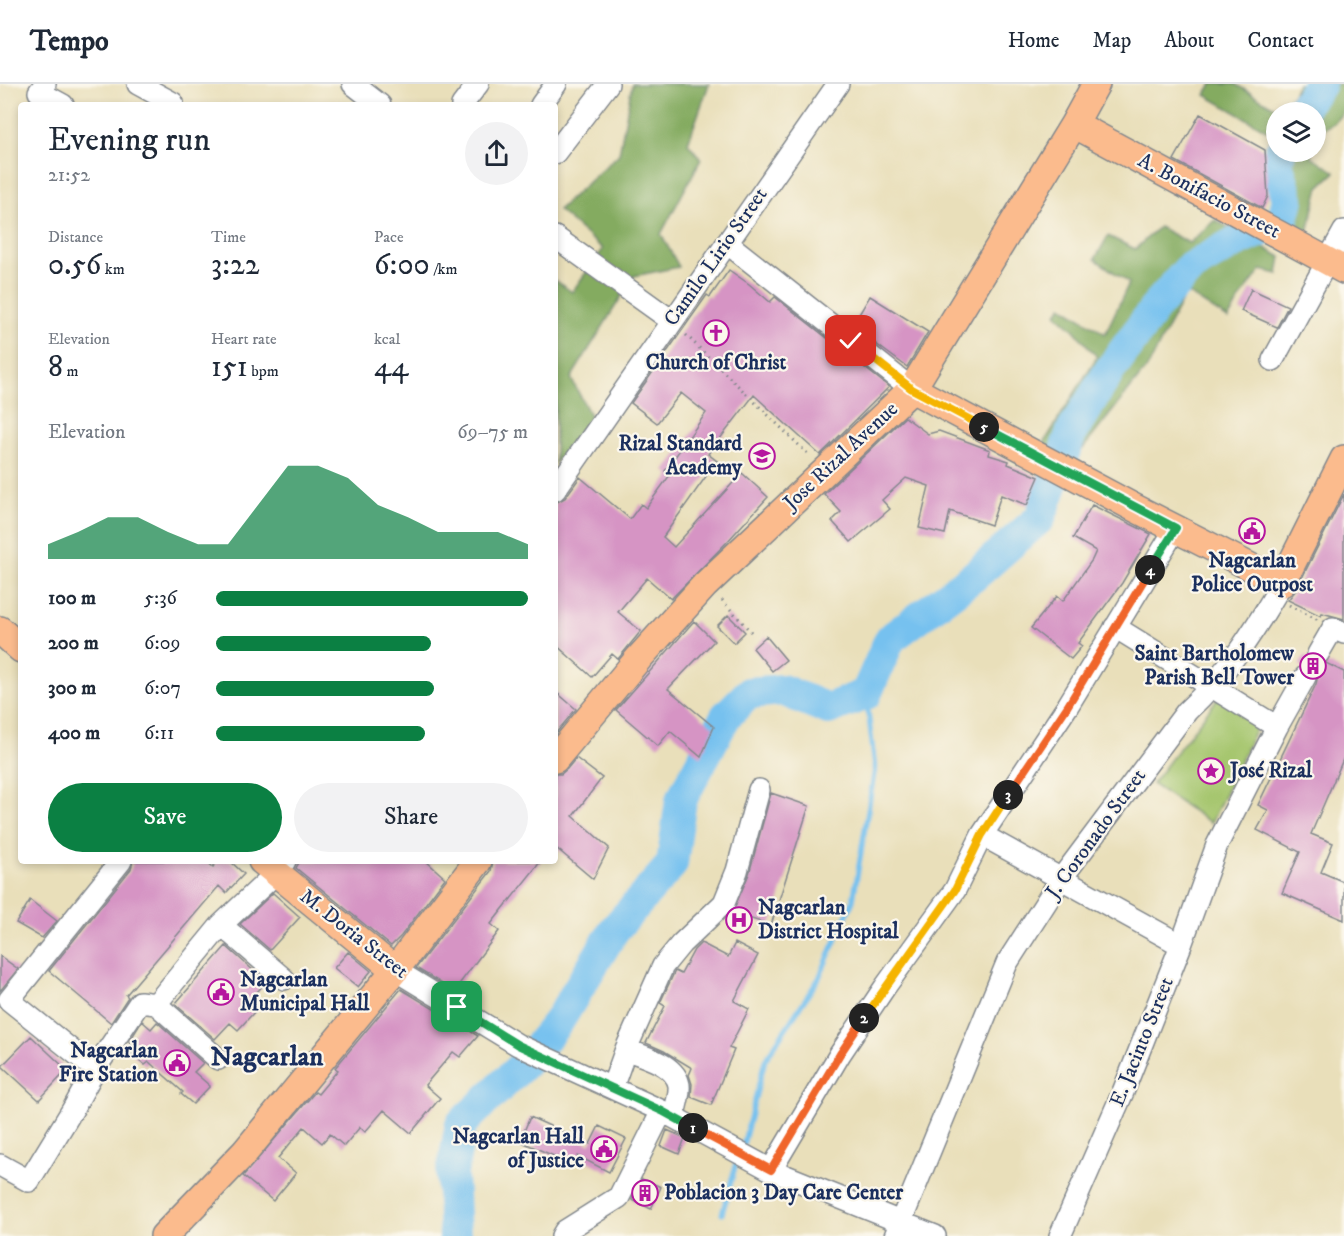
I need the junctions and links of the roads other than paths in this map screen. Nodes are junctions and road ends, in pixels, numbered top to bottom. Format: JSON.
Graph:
{"nodes":[{"id":1,"x":45,"y":84,"type":"edge"},
{"id":2,"x":138,"y":84,"type":"edge"},
{"id":3,"x":353,"y":84,"type":"edge"},
{"id":4,"x":478,"y":84,"type":"edge"},
{"id":5,"x":556,"y":84,"type":"edge"},
{"id":6,"x":608,"y":84,"type":"edge"},
{"id":7,"x":838,"y":84,"type":"edge"},
{"id":8,"x":1096,"y":84,"type":"edge"},
{"id":9,"x":57,"y":102,"type":"edge"},
{"id":10,"x":171,"y":102,"type":"edge"},
{"id":11,"x":376,"y":102,"type":"edge"},
{"id":12,"x":464,"y":102,"type":"edge"},
{"id":13,"x":543,"y":102,"type":"edge"},
{"id":14,"x":1074,"y":124,"type":"junction"},
{"id":15,"x":558,"y":149,"type":"edge"},
{"id":16,"x":1344,"y":231,"type":"edge"},
{"id":17,"x":558,"y":239,"type":"edge"},
{"id":18,"x":727,"y":243,"type":"junction"},
{"id":19,"x":1336,"y":265,"type":"edge"},
{"id":20,"x":672,"y":321,"type":"junction"},
{"id":21,"x":1273,"y":360,"type":"dead end"},
{"id":22,"x":912,"y":389,"type":"junction"},
{"id":23,"x":1344,"y":459,"type":"edge"},
{"id":24,"x":558,"y":486,"type":"edge"},
{"id":25,"x":1176,"y":528,"type":"junction"},
{"id":26,"x":1278,"y":590,"type":"junction"},
{"id":27,"x":1115,"y":627,"type":"junction"},
{"id":28,"x":0,"y":630,"type":"edge"},
{"id":29,"x":1339,"y":630,"type":"edge"},
{"id":30,"x":18,"y":646,"type":"edge"},
{"id":31,"x":1318,"y":654,"type":"dead end"},
{"id":32,"x":1305,"y":677,"type":"dead end"},
{"id":33,"x":1212,"y":688,"type":"junction"},
{"id":34,"x":1277,"y":727,"type":"junction"},
{"id":35,"x":558,"y":755,"type":"edge"},
{"id":36,"x":759,"y":790,"type":"dead end"},
{"id":37,"x":982,"y":835,"type":"junction"},
{"id":38,"x":119,"y":864,"type":"edge"},
{"id":39,"x":476,"y":864,"type":"edge"},
{"id":40,"x":274,"y":865,"type":"edge"},
{"id":41,"x":1061,"y":879,"type":"junction"},
{"id":42,"x":221,"y":926,"type":"junction"},
{"id":43,"x":1181,"y":945,"type":"junction"},
{"id":44,"x":395,"y":970,"type":"junction"},
{"id":45,"x":284,"y":980,"type":"dead end"},
{"id":46,"x":156,"y":1004,"type":"junction"},
{"id":47,"x":626,"y":1049,"type":"junction"},
{"id":48,"x":218,"y":1059,"type":"dead end"},
{"id":49,"x":95,"y":1069,"type":"junction"},
{"id":50,"x":612,"y":1088,"type":"junction"},
{"id":51,"x":668,"y":1114,"type":"junction"},
{"id":52,"x":0,"y":1165,"type":"edge"},
{"id":53,"x":771,"y":1170,"type":"junction"},
{"id":54,"x":897,"y":1229,"type":"edge"},
{"id":55,"x":164,"y":1236,"type":"edge"},
{"id":56,"x":562,"y":1236,"type":"edge"},
{"id":57,"x":935,"y":1236,"type":"edge"},
{"id":58,"x":1060,"y":1236,"type":"edge"}],
"edges":[{"from":1,"to":9,"type":"street"},
{"from":2,"to":10,"type":"street"},
{"from":3,"to":11,"type":"street"},
{"from":4,"to":12,"type":"street"},
{"from":5,"to":13,"type":"street"},
{"from":6,"to":15,"type":"street"},
{"from":7,"to":18,"type":"street","name":"Camilo Lirio Street"},
{"from":8,"to":14,"type":"main road","name":"Jose Rizal Avenue"},
{"from":14,"to":19,"type":"main road","name":"A. Bonifacio Street"},
{"from":14,"to":22,"type":"main road","name":"Jose Rizal Avenue"},
{"from":16,"to":19,"type":"street"},
{"from":17,"to":20,"type":"street"},
{"from":18,"to":20,"type":"street","name":"Camilo Lirio Street"},
{"from":18,"to":22,"type":"street"},
{"from":19,"to":21,"type":"street"},
{"from":20,"to":24,"type":"street","name":"Camilo Lirio Street"},
{"from":22,"to":25,"type":"main road"},
{"from":22,"to":35,"type":"main road","name":"Jose Rizal Avenue"},
{"from":23,"to":26,"type":"main road","name":"J. Coronado Street"},
{"from":25,"to":26,"type":"main road"},
{"from":25,"to":27,"type":"street"},
{"from":26,"to":33,"type":"street","name":"J. Coronado Street"},
{"from":27,"to":33,"type":"street"},
{"from":27,"to":37,"type":"street"},
{"from":28,"to":30,"type":"main road"},
{"from":29,"to":31,"type":"street"},
{"from":32,"to":34,"type":"street","name":"E. Jacinto Street"},
{"from":33,"to":34,"type":"street"},
{"from":33,"to":41,"type":"street","name":"J. Coronado Street"},
{"from":34,"to":43,"type":"street","name":"E. Jacinto Street"},
{"from":36,"to":47,"type":"street"},
{"from":37,"to":41,"type":"street"},
{"from":37,"to":53,"type":"street"},
{"from":38,"to":49,"type":"street"},
{"from":39,"to":44,"type":"main road"},
{"from":40,"to":42,"type":"street"},
{"from":40,"to":44,"type":"main road","name":"M. Doria Street"},
{"from":41,"to":43,"type":"street"},
{"from":41,"to":54,"type":"street","name":"J. Coronado Street"},
{"from":42,"to":45,"type":"street"},
{"from":42,"to":46,"type":"street"},
{"from":43,"to":58,"type":"street","name":"E. Jacinto Street"},
{"from":44,"to":50,"type":"street","name":"M. Doria Street"},
{"from":44,"to":55,"type":"main road"},
{"from":46,"to":48,"type":"street"},
{"from":46,"to":49,"type":"street"},
{"from":47,"to":50,"type":"street"},
{"from":47,"to":51,"type":"street"},
{"from":49,"to":52,"type":"street"},
{"from":50,"to":51,"type":"street","name":"M. Doria Street"},
{"from":51,"to":53,"type":"street","name":"M. Doria Street"},
{"from":51,"to":56,"type":"street"},
{"from":53,"to":54,"type":"street","name":"M. Doria Street"},
{"from":54,"to":57,"type":"street","name":"M. Doria Street"}]}
